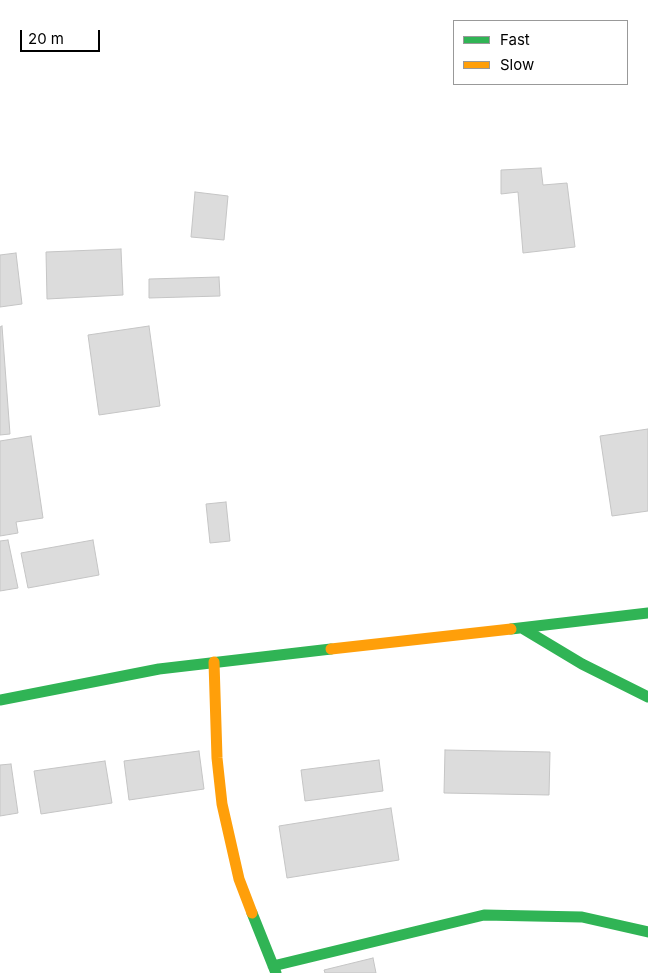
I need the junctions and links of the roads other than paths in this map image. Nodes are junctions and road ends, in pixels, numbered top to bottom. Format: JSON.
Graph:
{"nodes":[{"id":1,"x":648,"y":613,"type":"edge"},
{"id":2,"x":522,"y":628,"type":"junction"},
{"id":3,"x":214,"y":662,"type":"junction"},
{"id":4,"x":648,"y":697,"type":"edge"},
{"id":5,"x":0,"y":700,"type":"edge"},
{"id":6,"x":648,"y":932,"type":"edge"},
{"id":7,"x":274,"y":969,"type":"edge"}],
"edges":[{"from":1,"to":2,"type":"street"},
{"from":2,"to":3,"type":"street"},
{"from":2,"to":4,"type":"street"},
{"from":3,"to":5,"type":"street"},
{"from":3,"to":7,"type":"street"},
{"from":6,"to":7,"type":"street"}]}
